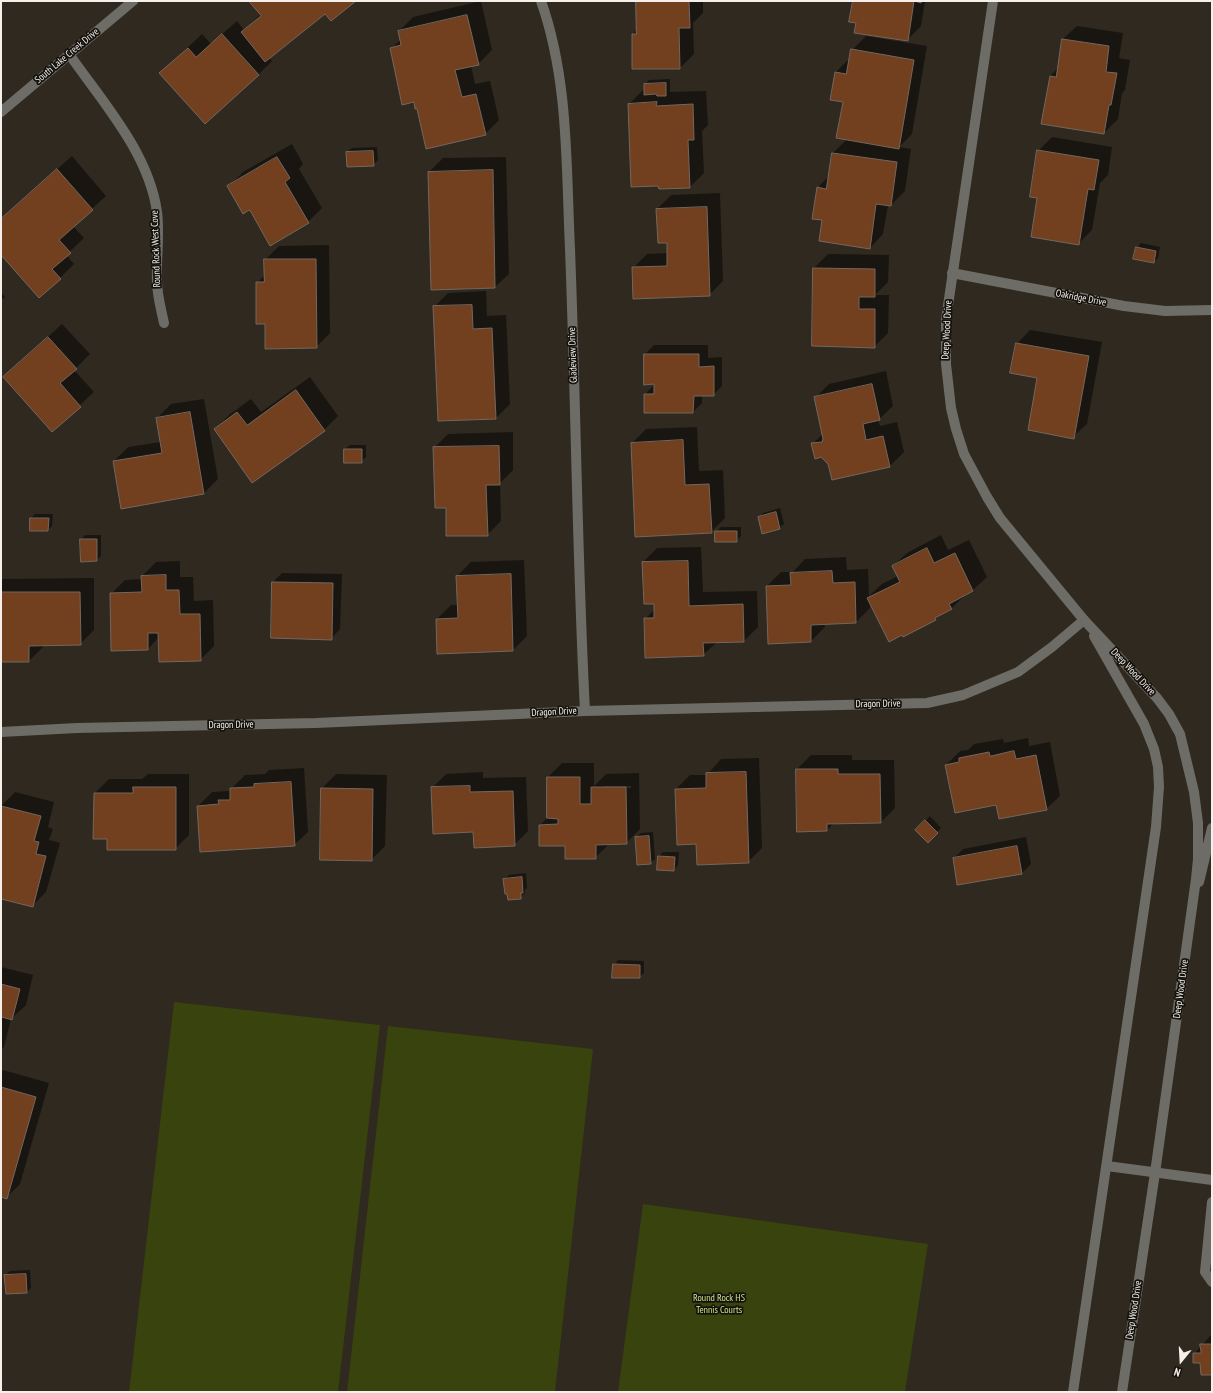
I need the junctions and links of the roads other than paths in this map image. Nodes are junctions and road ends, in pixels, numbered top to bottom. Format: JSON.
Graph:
{"nodes":[{"id":1,"x":132,"y":1,"type":"edge"},
{"id":2,"x":541,"y":1,"type":"edge"},
{"id":3,"x":993,"y":1,"type":"edge"},
{"id":4,"x":69,"y":54,"type":"junction"},
{"id":5,"x":1,"y":112,"type":"edge"},
{"id":6,"x":952,"y":273,"type":"junction"},
{"id":7,"x":1212,"y":310,"type":"edge"},
{"id":8,"x":164,"y":323,"type":"dead end"},
{"id":9,"x":1084,"y":620,"type":"junction"},
{"id":10,"x":584,"y":711,"type":"junction"},
{"id":11,"x":1,"y":732,"type":"edge"},
{"id":12,"x":1212,"y":828,"type":"edge"},
{"id":13,"x":1192,"y":909,"type":"junction"},
{"id":14,"x":1107,"y":1166,"type":"junction"},
{"id":15,"x":1155,"y":1173,"type":"junction"},
{"id":16,"x":1212,"y":1180,"type":"edge"},
{"id":17,"x":1212,"y":1202,"type":"edge"},
{"id":18,"x":1212,"y":1282,"type":"edge"},
{"id":19,"x":1072,"y":1392,"type":"edge"},
{"id":20,"x":1122,"y":1392,"type":"edge"}],
"edges":[{"from":1,"to":4,"type":"street","name":"South Lake Creek Drive"},
{"from":2,"to":10,"type":"street","name":"Gladeview Drive"},
{"from":3,"to":6,"type":"street","name":"Deep Wood Drive"},
{"from":4,"to":5,"type":"street","name":"South Lake Creek Drive"},
{"from":4,"to":8,"type":"street","name":"Round Rock West Cove"},
{"from":6,"to":7,"type":"street","name":"Oakridge Drive"},
{"from":6,"to":9,"type":"street","name":"Deep Wood Drive"},
{"from":9,"to":10,"type":"street","name":"Dragon Drive"},
{"from":9,"to":13,"type":"street","name":"Deep Wood Drive"},
{"from":9,"to":14,"type":"street","name":"Deep Wood Drive"},
{"from":10,"to":11,"type":"street","name":"Dragon Drive"},
{"from":12,"to":13,"type":"street"},
{"from":13,"to":15,"type":"street","name":"Deep Wood Drive"},
{"from":14,"to":15,"type":"street"},
{"from":14,"to":19,"type":"street","name":"Deep Wood Drive"},
{"from":15,"to":16,"type":"street"},
{"from":15,"to":20,"type":"street","name":"Deep Wood Drive"},
{"from":17,"to":18,"type":"street"}]}
